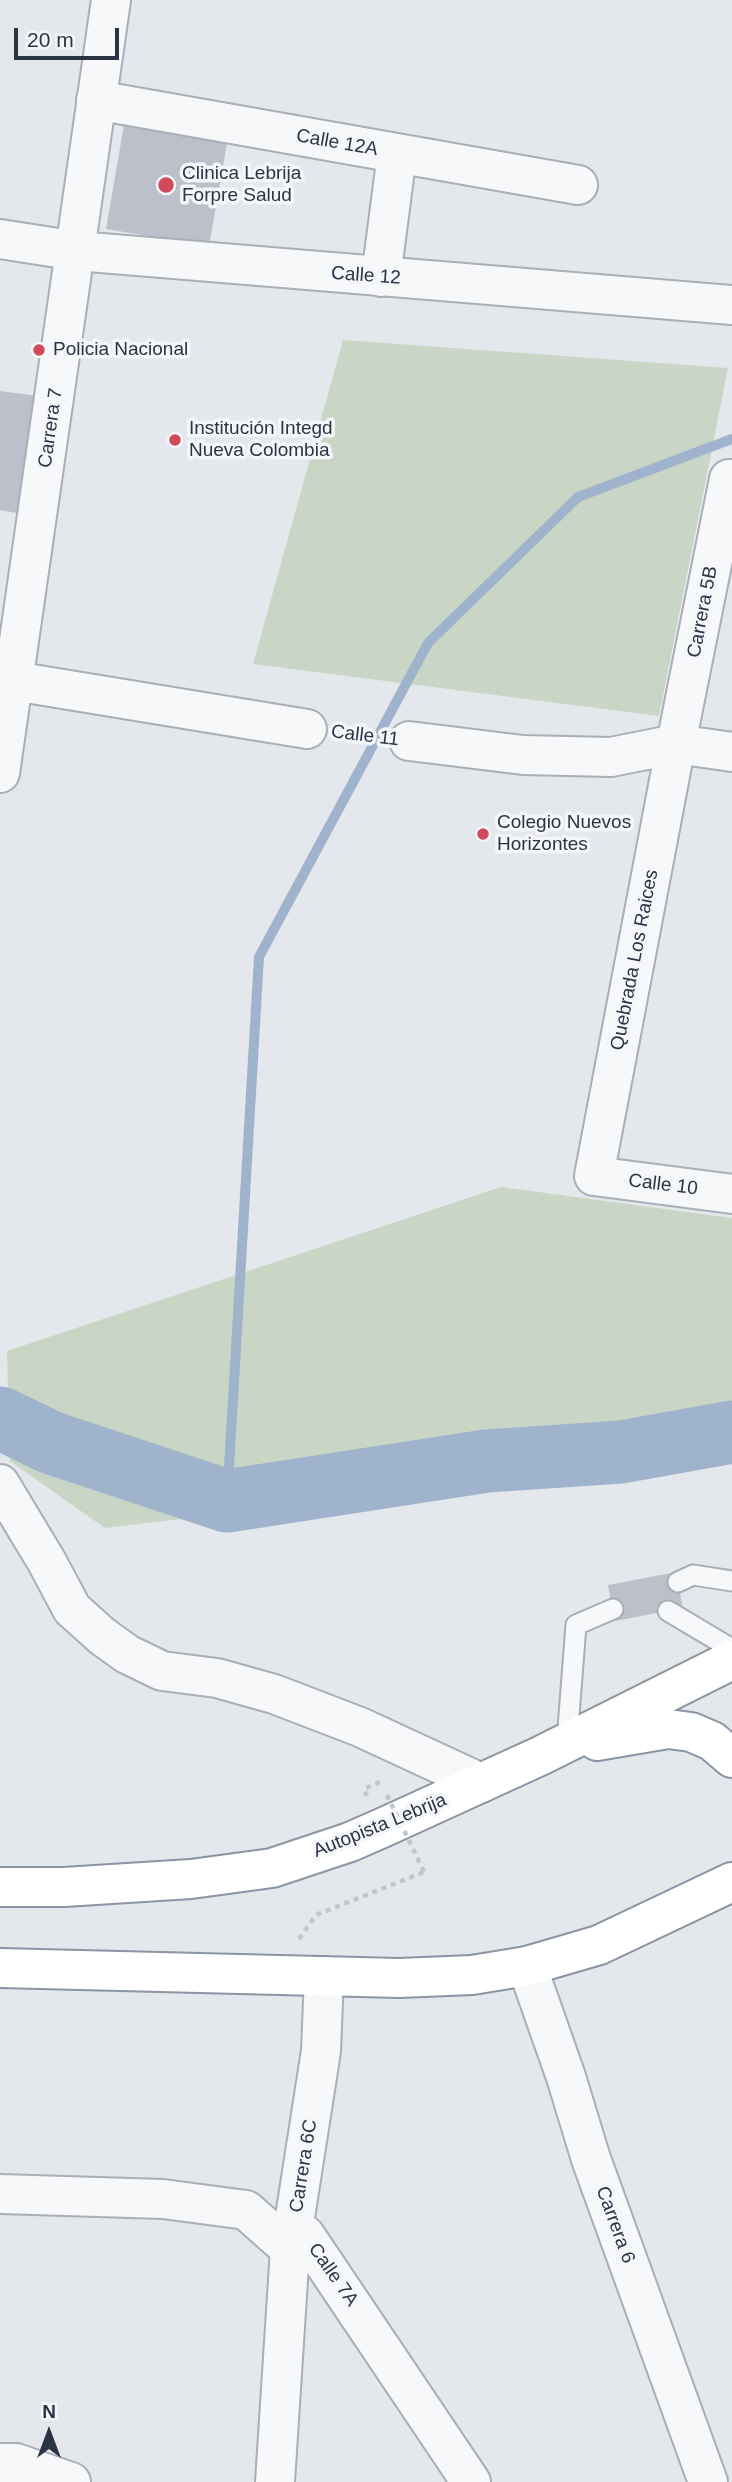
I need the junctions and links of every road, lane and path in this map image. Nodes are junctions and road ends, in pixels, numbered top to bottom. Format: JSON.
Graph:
{"nodes":[{"id":1,"x":111,"y":0,"type":"edge"},
{"id":2,"x":96,"y":100,"type":"junction"},
{"id":3,"x":397,"y":154,"type":"junction"},
{"id":4,"x":578,"y":185,"type":"dead end"},
{"id":5,"x":0,"y":239,"type":"edge"},
{"id":6,"x":76,"y":251,"type":"junction"},
{"id":7,"x":381,"y":277,"type":"junction"},
{"id":8,"x":732,"y":305,"type":"edge"},
{"id":9,"x":730,"y":479,"type":"edge"},
{"id":10,"x":7,"y":680,"type":"edge"},
{"id":11,"x":307,"y":729,"type":"joint"},
{"id":12,"x":409,"y":741,"type":"joint"},
{"id":13,"x":676,"y":744,"type":"junction"},
{"id":14,"x":732,"y":752,"type":"edge"},
{"id":15,"x":0,"y":773,"type":"edge"},
{"id":16,"x":594,"y":1176,"type":"joint"},
{"id":17,"x":732,"y":1194,"type":"edge"},
{"id":18,"x":0,"y":1484,"type":"edge"},
{"id":19,"x":732,"y":1581,"type":"edge"},
{"id":20,"x":678,"y":1582,"type":"dead end"},
{"id":21,"x":613,"y":1609,"type":"dead end"},
{"id":22,"x":668,"y":1611,"type":"dead end"},
{"id":23,"x":732,"y":1649,"type":"edge"},
{"id":24,"x":732,"y":1660,"type":"edge"},
{"id":25,"x":553,"y":1748,"type":"junction"},
{"id":26,"x":732,"y":1758,"type":"edge"},
{"id":27,"x":481,"y":1783,"type":"junction"},
{"id":28,"x":387,"y":1794,"type":"dead end"},
{"id":29,"x":732,"y":1866,"type":"edge"},
{"id":30,"x":732,"y":1882,"type":"edge"},
{"id":31,"x":0,"y":1887,"type":"edge"},
{"id":32,"x":674,"y":1910,"type":"junction"},
{"id":33,"x":527,"y":1966,"type":"junction"},
{"id":34,"x":0,"y":1968,"type":"edge"},
{"id":35,"x":276,"y":1974,"type":"junction"},
{"id":36,"x":324,"y":1976,"type":"junction"},
{"id":37,"x":0,"y":2194,"type":"edge"},
{"id":38,"x":290,"y":2249,"type":"junction"},
{"id":39,"x":0,"y":2463,"type":"edge"},
{"id":40,"x":71,"y":2482,"type":"edge"},
{"id":41,"x":275,"y":2482,"type":"edge"},
{"id":42,"x":471,"y":2482,"type":"edge"},
{"id":43,"x":708,"y":2482,"type":"edge"}],
"edges":[{"from":1,"to":2,"type":"street","name":"Carrera 7"},
{"from":2,"to":3,"type":"street","name":"Calle 12A"},
{"from":2,"to":6,"type":"street","name":"Carrera 7"},
{"from":3,"to":4,"type":"street","name":"Calle 12A"},
{"from":3,"to":7,"type":"street"},
{"from":5,"to":6,"type":"street","name":"Calle 12"},
{"from":6,"to":7,"type":"street","name":"Calle 12"},
{"from":6,"to":10,"type":"street","name":"Carrera 7"},
{"from":7,"to":8,"type":"street","name":"Calle 12"},
{"from":9,"to":13,"type":"street","name":"Carrera 5B"},
{"from":10,"to":11,"type":"street","name":"Calle 11"},
{"from":10,"to":15,"type":"street","name":"Carrera 7"},
{"from":11,"to":12,"type":"path","name":"Calle 11"},
{"from":12,"to":13,"type":"street","name":"Calle 11"},
{"from":13,"to":14,"type":"street","name":"Calle 11"},
{"from":13,"to":16,"type":"street","name":"Quebrada Los Raices"},
{"from":16,"to":17,"type":"street","name":"Calle 10"},
{"from":18,"to":27,"type":"street"},
{"from":19,"to":20,"type":"lane"},
{"from":21,"to":25,"type":"lane"},
{"from":22,"to":23,"type":"lane"},
{"from":24,"to":25,"type":"highway","name":"Autopista Lebrija"},
{"from":25,"to":26,"type":"highway"},
{"from":25,"to":27,"type":"highway","name":"Autopista Lebrija"},
{"from":27,"to":31,"type":"highway","name":"Autopista Lebrija"},
{"from":28,"to":35,"type":"path","bridge":true},
{"from":29,"to":32,"type":"highway"},
{"from":30,"to":32,"type":"highway"},
{"from":32,"to":33,"type":"highway"},
{"from":33,"to":36,"type":"highway"},
{"from":33,"to":43,"type":"street","name":"Carrera 6"},
{"from":34,"to":35,"type":"highway"},
{"from":35,"to":36,"type":"highway"},
{"from":36,"to":38,"type":"street","name":"Carrera 6C"},
{"from":37,"to":38,"type":"street","name":"Calle 7A"},
{"from":38,"to":41,"type":"street","name":"Carrera 6C"},
{"from":38,"to":42,"type":"street","name":"Calle 7A"},
{"from":39,"to":40,"type":"street"}]}
